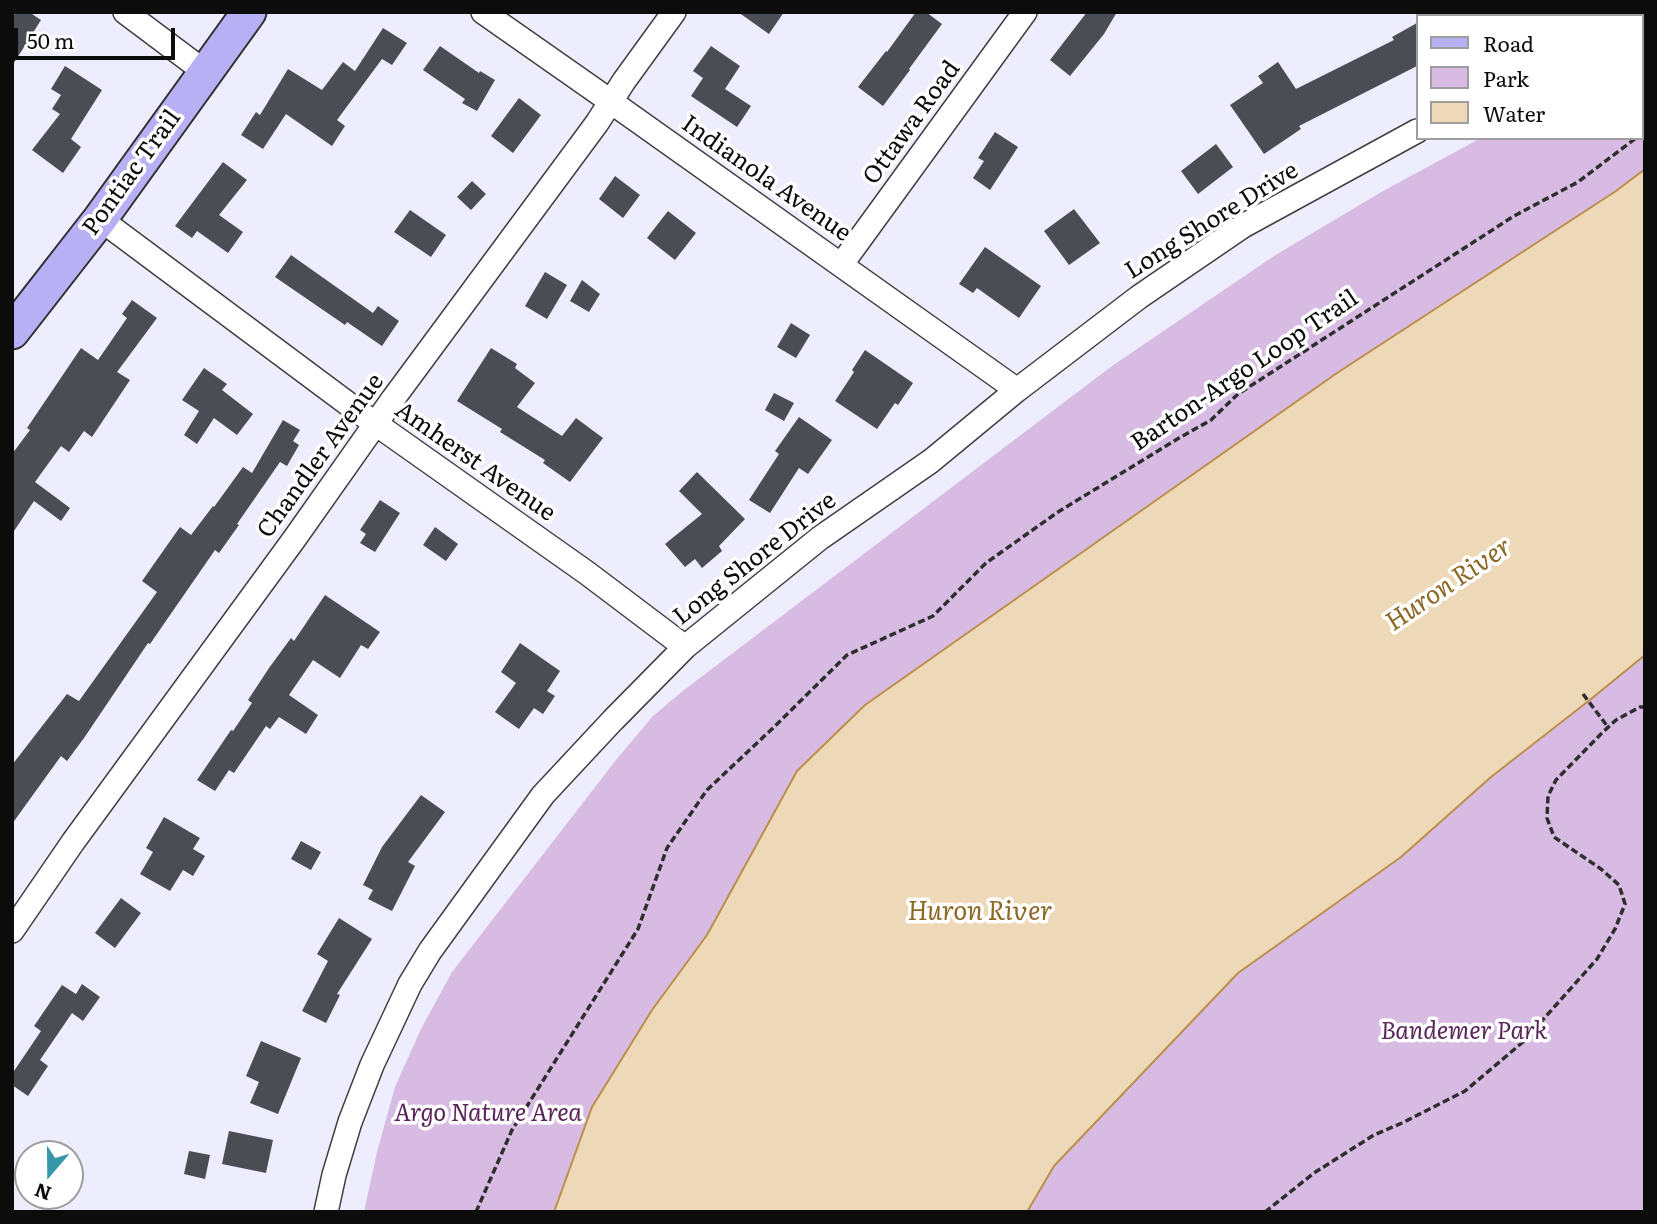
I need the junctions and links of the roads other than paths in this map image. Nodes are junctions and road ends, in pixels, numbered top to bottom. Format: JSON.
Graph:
{"nodes":[{"id":1,"x":125,"y":12,"type":"edge"},
{"id":2,"x":249,"y":12,"type":"edge"},
{"id":3,"x":483,"y":12,"type":"edge"},
{"id":4,"x":674,"y":12,"type":"edge"},
{"id":5,"x":1025,"y":12,"type":"edge"},
{"id":6,"x":205,"y":72,"type":"junction"},
{"id":7,"x":611,"y":102,"type":"junction"},
{"id":8,"x":1416,"y":132,"type":"edge"},
{"id":9,"x":100,"y":219,"type":"junction"},
{"id":10,"x":841,"y":265,"type":"junction"},
{"id":11,"x":12,"y":332,"type":"edge"},
{"id":12,"x":1017,"y":390,"type":"junction"},
{"id":13,"x":376,"y":424,"type":"junction"},
{"id":14,"x":685,"y":647,"type":"junction"},
{"id":15,"x":12,"y":931,"type":"edge"},
{"id":16,"x":326,"y":1212,"type":"edge"}],
"edges":[{"from":1,"to":6,"type":"street"},
{"from":2,"to":6,"type":"main road","name":"Pontiac Trail"},
{"from":3,"to":7,"type":"street","name":"Indianola Avenue"},
{"from":4,"to":7,"type":"street","name":"Chandler Avenue"},
{"from":5,"to":10,"type":"street","name":"Ottawa Road"},
{"from":6,"to":9,"type":"main road","name":"Pontiac Trail"},
{"from":7,"to":10,"type":"street","name":"Indianola Avenue"},
{"from":7,"to":13,"type":"street","name":"Chandler Avenue"},
{"from":8,"to":12,"type":"street","name":"Long Shore Drive"},
{"from":9,"to":11,"type":"main road","name":"Pontiac Trail"},
{"from":9,"to":13,"type":"street","name":"Amherst Avenue"},
{"from":10,"to":12,"type":"street","name":"Indianola Avenue"},
{"from":12,"to":14,"type":"street","name":"Long Shore Drive"},
{"from":13,"to":14,"type":"street","name":"Amherst Avenue"},
{"from":13,"to":15,"type":"street","name":"Chandler Avenue"},
{"from":14,"to":16,"type":"street","name":"Long Shore Drive"}]}
